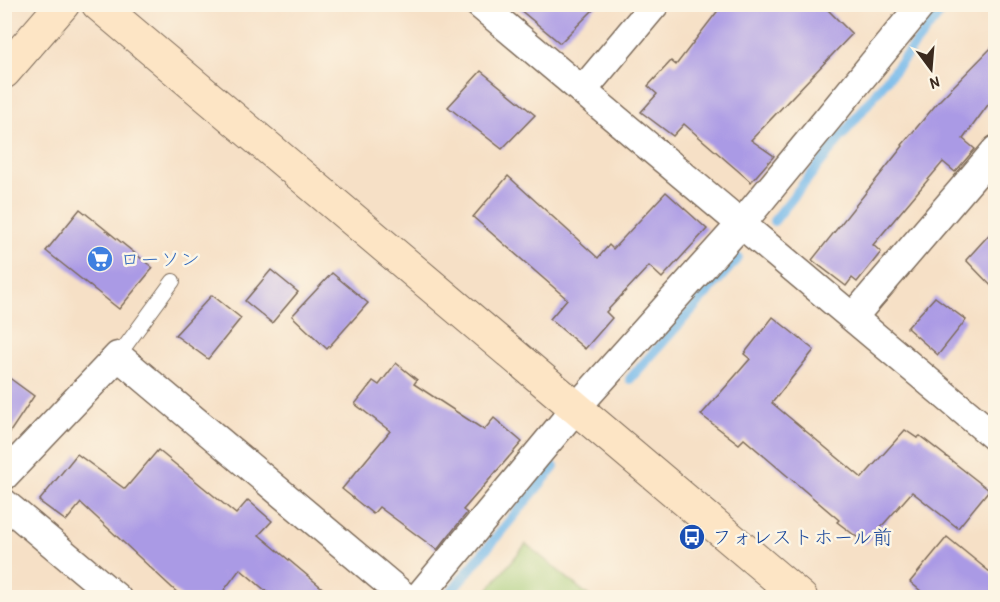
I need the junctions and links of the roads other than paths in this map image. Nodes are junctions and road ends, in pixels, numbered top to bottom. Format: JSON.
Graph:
{"nodes":[{"id":1,"x":63,"y":4,"type":"edge"},
{"id":2,"x":98,"y":4,"type":"edge"},
{"id":3,"x":479,"y":4,"type":"edge"},
{"id":4,"x":655,"y":4,"type":"edge"},
{"id":5,"x":922,"y":4,"type":"edge"},
{"id":6,"x":4,"y":72,"type":"edge"},
{"id":7,"x":583,"y":90,"type":"junction"},
{"id":8,"x":996,"y":150,"type":"edge"},
{"id":9,"x":742,"y":223,"type":"junction"},
{"id":10,"x":173,"y":281,"type":"dead end"},
{"id":11,"x":854,"y":316,"type":"junction"},
{"id":12,"x":118,"y":356,"type":"junction"},
{"id":13,"x":575,"y":410,"type":"junction"},
{"id":14,"x":996,"y":438,"type":"edge"},
{"id":15,"x":4,"y":476,"type":"edge"},
{"id":16,"x":4,"y":502,"type":"edge"},
{"id":17,"x":117,"y":597,"type":"edge"},
{"id":18,"x":406,"y":597,"type":"edge"},
{"id":19,"x":418,"y":597,"type":"edge"},
{"id":20,"x":801,"y":597,"type":"edge"}],
"edges":[{"from":1,"to":6,"type":"street"},
{"from":2,"to":13,"type":"street"},
{"from":3,"to":7,"type":"street"},
{"from":4,"to":7,"type":"street"},
{"from":5,"to":9,"type":"street"},
{"from":7,"to":9,"type":"street"},
{"from":8,"to":11,"type":"street"},
{"from":9,"to":11,"type":"street"},
{"from":9,"to":13,"type":"street"},
{"from":10,"to":12,"type":"lane"},
{"from":11,"to":14,"type":"street"},
{"from":12,"to":15,"type":"street"},
{"from":12,"to":18,"type":"street"},
{"from":13,"to":19,"type":"street"},
{"from":13,"to":20,"type":"street"},
{"from":16,"to":17,"type":"street"}]}
